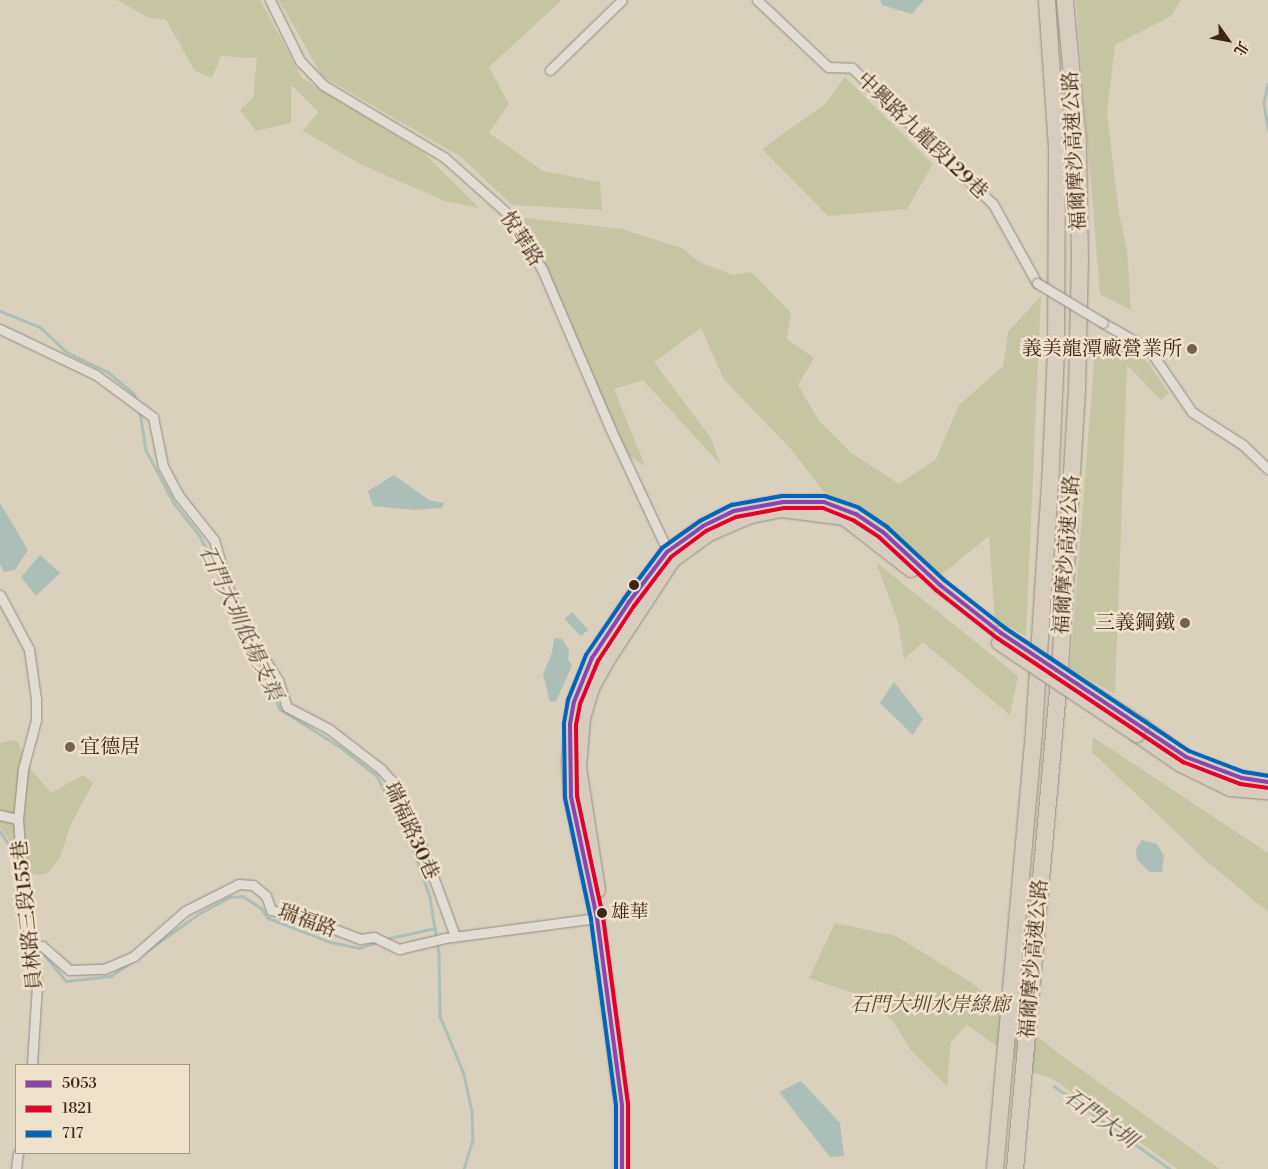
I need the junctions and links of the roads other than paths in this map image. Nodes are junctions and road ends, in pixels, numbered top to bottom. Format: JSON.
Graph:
{"nodes":[{"id":1,"x":270,"y":0,"type":"edge"},
{"id":2,"x":622,"y":0,"type":"edge"},
{"id":3,"x":757,"y":0,"type":"edge"},
{"id":4,"x":1047,"y":0,"type":"edge"},
{"id":5,"x":1064,"y":0,"type":"edge"},
{"id":6,"x":550,"y":70,"type":"dead end"},
{"id":7,"x":0,"y":329,"type":"edge"},
{"id":8,"x":1268,"y":469,"type":"edge"},
{"id":9,"x":670,"y":556,"type":"junction"},
{"id":10,"x":0,"y":595,"type":"edge"},
{"id":11,"x":1184,"y":761,"type":"junction"},
{"id":12,"x":1268,"y":782,"type":"edge"},
{"id":13,"x":1268,"y":792,"type":"edge"},
{"id":14,"x":0,"y":815,"type":"edge"},
{"id":15,"x":18,"y":819,"type":"junction"},
{"id":16,"x":597,"y":918,"type":"junction"},
{"id":17,"x":455,"y":936,"type":"junction"},
{"id":18,"x":36,"y":946,"type":"junction"},
{"id":19,"x":32,"y":1064,"type":"edge"},
{"id":20,"x":18,"y":1154,"type":"edge"},
{"id":21,"x":16,"y":1169,"type":"edge"},
{"id":22,"x":622,"y":1169,"type":"edge"},
{"id":23,"x":995,"y":1169,"type":"edge"},
{"id":24,"x":1014,"y":1169,"type":"edge"}],
"edges":[{"from":1,"to":9,"type":"street","name":"悅華路"},
{"from":2,"to":6,"type":"street"},
{"from":3,"to":8,"type":"street","name":"中興路九龍段129巷","bridge":true},
{"from":4,"to":23,"type":"highway","name":"福爾摩沙高速公路"},
{"from":5,"to":24,"type":"highway","name":"福爾摩沙高速公路"},
{"from":7,"to":17,"type":"street","name":"瑞福路30巷"},
{"from":9,"to":11,"type":"main road","bridge":true},
{"from":9,"to":16,"type":"main road"},
{"from":10,"to":15,"type":"street","name":"員林路三段155巷"},
{"from":11,"to":12,"type":"main road"},
{"from":11,"to":13,"type":"main road"},
{"from":14,"to":15,"type":"street"},
{"from":15,"to":18,"type":"street","name":"員林路三段155巷"},
{"from":16,"to":17,"type":"street","name":"瑞福路"},
{"from":16,"to":22,"type":"main road"},
{"from":17,"to":18,"type":"street","name":"瑞福路"},
{"from":18,"to":19,"type":"street","name":"員林路三段155巷"},
{"from":20,"to":21,"type":"street"}]}
